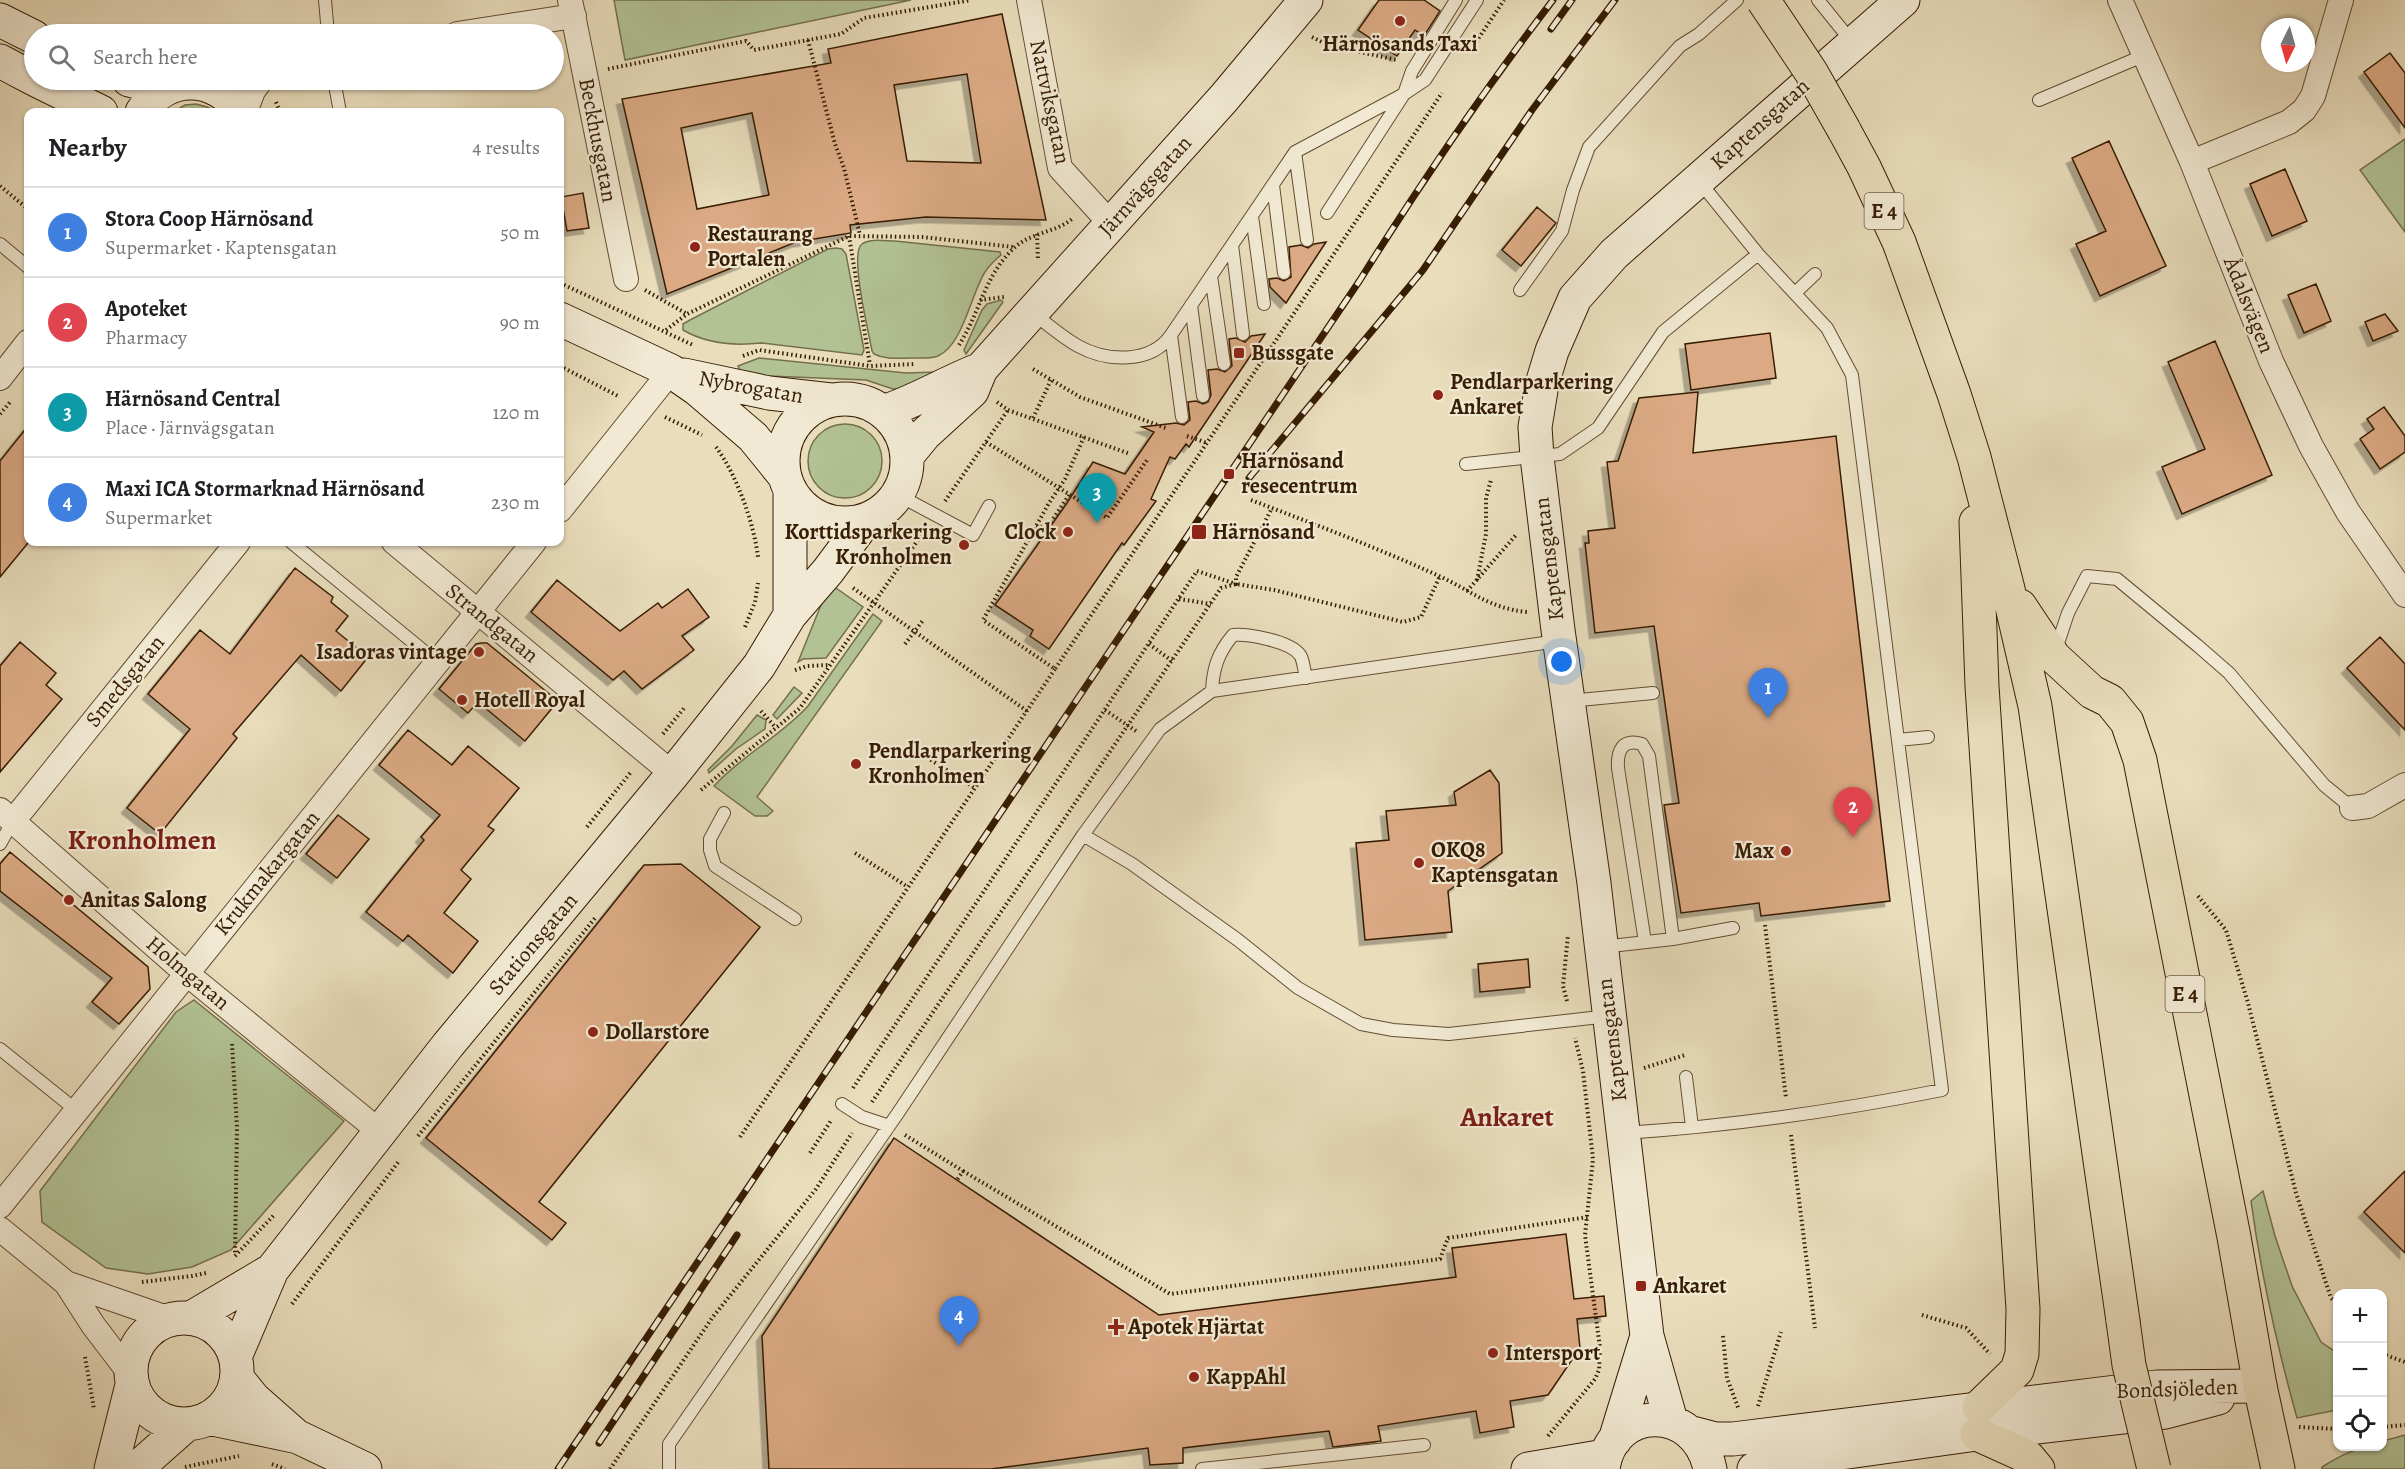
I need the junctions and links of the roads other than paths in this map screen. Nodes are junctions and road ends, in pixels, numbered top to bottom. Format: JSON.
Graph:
{"nodes":[{"id":1,"x":325,"y":0,"type":"edge"},
{"id":2,"x":1029,"y":0,"type":"edge"},
{"id":3,"x":1306,"y":0,"type":"edge"},
{"id":4,"x":1456,"y":0,"type":"edge"},
{"id":5,"x":1477,"y":0,"type":"edge"},
{"id":6,"x":1737,"y":0,"type":"edge"},
{"id":7,"x":1763,"y":0,"type":"edge"},
{"id":8,"x":1818,"y":0,"type":"edge"},
{"id":9,"x":1903,"y":0,"type":"edge"},
{"id":10,"x":2120,"y":0,"type":"edge"},
{"id":11,"x":2341,"y":0,"type":"edge"},
{"id":12,"x":572,"y":8,"type":"edge"},
{"id":13,"x":0,"y":20,"type":"edge"},
{"id":14,"x":327,"y":24,"type":"edge"},
{"id":15,"x":501,"y":24,"type":"edge"},
{"id":16,"x":24,"y":31,"type":"edge"},
{"id":17,"x":1852,"y":43,"type":"junction"},
{"id":18,"x":2145,"y":55,"type":"junction"},
{"id":19,"x":0,"y":61,"type":"edge"},
{"id":20,"x":24,"y":73,"type":"edge"},
{"id":21,"x":57,"y":90,"type":"edge"},
{"id":22,"x":164,"y":90,"type":"edge"},
{"id":23,"x":219,"y":90,"type":"edge"},
{"id":24,"x":254,"y":90,"type":"edge"},
{"id":25,"x":336,"y":90,"type":"edge"},
{"id":26,"x":1404,"y":94,"type":"junction"},
{"id":27,"x":2039,"y":100,"type":"dead end"},
{"id":28,"x":93,"y":108,"type":"edge"},
{"id":29,"x":144,"y":108,"type":"edge"},
{"id":30,"x":240,"y":108,"type":"edge"},
{"id":31,"x":245,"y":108,"type":"edge"},
{"id":32,"x":339,"y":108,"type":"edge"},
{"id":33,"x":1295,"y":152,"type":"junction"},
{"id":34,"x":2192,"y":162,"type":"junction"},
{"id":35,"x":1697,"y":180,"type":"junction"},
{"id":36,"x":1273,"y":185,"type":"junction"},
{"id":37,"x":1327,"y":213,"type":"dead end"},
{"id":38,"x":1252,"y":216,"type":"junction"},
{"id":39,"x":1111,"y":224,"type":"junction"},
{"id":40,"x":1306,"y":240,"type":"dead end"},
{"id":41,"x":0,"y":244,"type":"edge"},
{"id":42,"x":1232,"y":246,"type":"junction"},
{"id":43,"x":1758,"y":254,"type":"junction"},
{"id":44,"x":24,"y":264,"type":"edge"},
{"id":45,"x":1284,"y":273,"type":"dead end"},
{"id":46,"x":1815,"y":274,"type":"dead end"},
{"id":47,"x":1211,"y":276,"type":"junction"},
{"id":48,"x":626,"y":279,"type":"road end"},
{"id":49,"x":1520,"y":290,"type":"dead end"},
{"id":50,"x":1795,"y":293,"type":"junction"},
{"id":51,"x":1264,"y":304,"type":"dead end"},
{"id":52,"x":1191,"y":305,"type":"junction"},
{"id":53,"x":1032,"y":312,"type":"junction"},
{"id":54,"x":564,"y":321,"type":"edge"},
{"id":55,"x":1243,"y":334,"type":"dead end"},
{"id":56,"x":1171,"y":335,"type":"junction"},
{"id":57,"x":24,"y":347,"type":"edge"},
{"id":58,"x":1224,"y":364,"type":"dead end"},
{"id":59,"x":981,"y":369,"type":"junction"},
{"id":60,"x":671,"y":371,"type":"junction"},
{"id":61,"x":0,"y":378,"type":"edge"},
{"id":62,"x":1203,"y":396,"type":"dead end"},
{"id":63,"x":831,"y":400,"type":"junction"},
{"id":64,"x":883,"y":412,"type":"junction"},
{"id":65,"x":1182,"y":417,"type":"dead end"},
{"id":66,"x":907,"y":456,"type":"junction"},
{"id":67,"x":1537,"y":457,"type":"junction"},
{"id":68,"x":1974,"y":457,"type":"junction"},
{"id":69,"x":1466,"y":464,"type":"dead end"},
{"id":70,"x":786,"y":483,"type":"junction"},
{"id":71,"x":898,"y":495,"type":"junction"},
{"id":72,"x":564,"y":505,"type":"edge"},
{"id":73,"x":989,"y":506,"type":"dead end"},
{"id":74,"x":866,"y":520,"type":"junction"},
{"id":75,"x":235,"y":546,"type":"edge"},
{"id":76,"x":296,"y":546,"type":"edge"},
{"id":77,"x":399,"y":546,"type":"edge"},
{"id":78,"x":531,"y":546,"type":"edge"},
{"id":79,"x":2007,"y":585,"type":"junction"},
{"id":80,"x":2405,"y":595,"type":"edge"},
{"id":81,"x":477,"y":612,"type":"junction"},
{"id":82,"x":790,"y":615,"type":"junction"},
{"id":83,"x":1559,"y":640,"type":"junction"},
{"id":84,"x":2054,"y":657,"type":"junction"},
{"id":85,"x":437,"y":662,"type":"junction"},
{"id":86,"x":1306,"y":678,"type":"junction"},
{"id":87,"x":1212,"y":691,"type":"junction"},
{"id":88,"x":1653,"y":693,"type":"dead end"},
{"id":89,"x":1568,"y":701,"type":"junction"},
{"id":90,"x":1928,"y":737,"type":"dead end"},
{"id":91,"x":1898,"y":740,"type":"junction"},
{"id":92,"x":686,"y":783,"type":"junction"},
{"id":93,"x":2405,"y":785,"type":"edge"},
{"id":94,"x":2352,"y":808,"type":"joint"},
{"id":95,"x":724,"y":813,"type":"dead end"},
{"id":96,"x":7,"y":816,"type":"edge"},
{"id":97,"x":1083,"y":835,"type":"junction"},
{"id":98,"x":0,"y":844,"type":"edge"},
{"id":99,"x":795,"y":919,"type":"dead end"},
{"id":100,"x":1733,"y":928,"type":"dead end"},
{"id":101,"x":1673,"y":939,"type":"junction"},
{"id":102,"x":1645,"y":942,"type":"junction"},
{"id":103,"x":1601,"y":947,"type":"junction"},
{"id":104,"x":186,"y":973,"type":"junction"},
{"id":105,"x":1609,"y":1016,"type":"junction"},
{"id":106,"x":0,"y":1049,"type":"edge"},
{"id":107,"x":1686,"y":1077,"type":"dead end"},
{"id":108,"x":842,"y":1104,"type":"road end"},
{"id":109,"x":76,"y":1110,"type":"junction"},
{"id":110,"x":889,"y":1126,"type":"junction"},
{"id":111,"x":1692,"y":1127,"type":"junction"},
{"id":112,"x":379,"y":1131,"type":"junction"},
{"id":113,"x":1622,"y":1133,"type":"junction"},
{"id":114,"x":0,"y":1206,"type":"edge"},
{"id":115,"x":0,"y":1229,"type":"edge"},
{"id":116,"x":272,"y":1270,"type":"junction"},
{"id":117,"x":66,"y":1283,"type":"junction"},
{"id":118,"x":180,"y":1319,"type":"junction"},
{"id":119,"x":1647,"y":1336,"type":"junction"},
{"id":120,"x":236,"y":1367,"type":"junction"},
{"id":121,"x":132,"y":1380,"type":"junction"},
{"id":122,"x":2260,"y":1386,"type":"junction"},
{"id":123,"x":198,"y":1421,"type":"junction"},
{"id":124,"x":1978,"y":1421,"type":"junction"},
{"id":125,"x":1681,"y":1427,"type":"junction"},
{"id":126,"x":298,"y":1437,"type":"junction"},
{"id":127,"x":1424,"y":1445,"type":"dead end"},
{"id":128,"x":1608,"y":1455,"type":"edge"},
{"id":129,"x":111,"y":1469,"type":"edge"},
{"id":130,"x":136,"y":1469,"type":"edge"},
{"id":131,"x":365,"y":1469,"type":"edge"},
{"id":132,"x":669,"y":1469,"type":"edge"},
{"id":133,"x":1202,"y":1469,"type":"edge"},
{"id":134,"x":1528,"y":1469,"type":"edge"},
{"id":135,"x":1710,"y":1469,"type":"edge"},
{"id":136,"x":1754,"y":1469,"type":"edge"},
{"id":137,"x":2038,"y":1469,"type":"edge"},
{"id":138,"x":2154,"y":1469,"type":"edge"},
{"id":139,"x":2278,"y":1469,"type":"edge"}],
"edges":[{"from":1,"to":14,"type":"lane"},
{"from":2,"to":39,"type":"street","name":"Nattviksgatan"},
{"from":3,"to":39,"type":"main road","name":"Järnvägsgatan"},
{"from":4,"to":26,"type":"lane"},
{"from":5,"to":26,"type":"lane"},
{"from":6,"to":49,"type":"lane"},
{"from":7,"to":68,"type":"highway","number":"E 4","bridge":true},
{"from":8,"to":17,"type":"lane"},
{"from":9,"to":17,"type":"main road","name":"Kaptensgatan"},
{"from":10,"to":18,"type":"street","name":"Ådalsvägen"},
{"from":11,"to":34,"type":"street"},
{"from":12,"to":15,"type":"street"},
{"from":12,"to":48,"type":"street","name":"Beckhusgatan"},
{"from":13,"to":16,"type":"main road"},
{"from":17,"to":35,"type":"main road","name":"Kaptensgatan"},
{"from":18,"to":27,"type":"lane"},
{"from":18,"to":34,"type":"street","name":"Ådalsvägen"},
{"from":19,"to":20,"type":"main road"},
{"from":21,"to":28,"type":"main road"},
{"from":22,"to":29,"type":"main road"},
{"from":23,"to":30,"type":"main road"},
{"from":24,"to":31,"type":"street"},
{"from":25,"to":32,"type":"lane"},
{"from":26,"to":33,"type":"lane"},
{"from":26,"to":37,"type":"lane"},
{"from":33,"to":36,"type":"lane"},
{"from":33,"to":40,"type":"lane"},
{"from":34,"to":80,"type":"street","name":"Ådalsvägen"},
{"from":35,"to":43,"type":"lane"},
{"from":35,"to":67,"type":"main road","name":"Kaptensgatan"},
{"from":36,"to":38,"type":"lane"},
{"from":36,"to":45,"type":"lane"},
{"from":38,"to":42,"type":"lane"},
{"from":38,"to":51,"type":"lane"},
{"from":39,"to":53,"type":"main road","name":"Järnvägsgatan"},
{"from":41,"to":44,"type":"lane"},
{"from":42,"to":47,"type":"lane"},
{"from":42,"to":55,"type":"lane"},
{"from":43,"to":50,"type":"lane"},
{"from":43,"to":67,"type":"lane"},
{"from":46,"to":50,"type":"lane"},
{"from":47,"to":52,"type":"lane"},
{"from":47,"to":58,"type":"lane"},
{"from":50,"to":91,"type":"lane"},
{"from":52,"to":56,"type":"lane"},
{"from":52,"to":62,"type":"lane"},
{"from":53,"to":56,"type":"lane"},
{"from":53,"to":59,"type":"main road","name":"Järnvägsgatan"},
{"from":54,"to":60,"type":"main road","name":"Nybrogatan"},
{"from":56,"to":65,"type":"lane"},
{"from":57,"to":61,"type":"street"},
{"from":59,"to":64,"type":"main road","name":"Järnvägsgatan"},
{"from":59,"to":66,"type":"main road","name":"Järnvägsgatan"},
{"from":60,"to":63,"type":"main road","name":"Nybrogatan"},
{"from":60,"to":70,"type":"main road","name":"Nybrogatan"},
{"from":60,"to":72,"type":"street"},
{"from":63,"to":64,"type":"main road"},
{"from":63,"to":70,"type":"main road"},
{"from":64,"to":66,"type":"main road"},
{"from":66,"to":71,"type":"main road"},
{"from":67,"to":69,"type":"lane"},
{"from":67,"to":83,"type":"main road","name":"Kaptensgatan"},
{"from":68,"to":79,"type":"highway","number":"E 4"},
{"from":68,"to":124,"type":"highway","number":"E 4"},
{"from":70,"to":74,"type":"main road"},
{"from":70,"to":82,"type":"main road"},
{"from":71,"to":73,"type":"lane"},
{"from":71,"to":74,"type":"main road"},
{"from":74,"to":82,"type":"main road","name":"Stationsgatan"},
{"from":75,"to":96,"type":"street","name":"Smedsgatan"},
{"from":76,"to":85,"type":"lane"},
{"from":77,"to":81,"type":"street","name":"Strandgatan"},
{"from":78,"to":81,"type":"street","name":"Krukmakargatan"},
{"from":79,"to":84,"type":"highway","number":"E 4"},
{"from":79,"to":138,"type":"highway","number":"E 4","bridge":true},
{"from":81,"to":85,"type":"street","name":"Krukmakargatan"},
{"from":81,"to":92,"type":"street","name":"Strandgatan"},
{"from":82,"to":92,"type":"main road","name":"Stationsgatan"},
{"from":83,"to":86,"type":"lane"},
{"from":83,"to":89,"type":"main road","name":"Kaptensgatan"},
{"from":84,"to":94,"type":"lane"},
{"from":84,"to":122,"type":"highway","number":"E 4"},
{"from":85,"to":104,"type":"street","name":"Krukmakargatan"},
{"from":86,"to":87,"type":"lane"},
{"from":86,"to":87,"type":"lane"},
{"from":87,"to":97,"type":"lane"},
{"from":88,"to":89,"type":"lane"},
{"from":89,"to":103,"type":"main road","name":"Kaptensgatan"},
{"from":90,"to":91,"type":"lane"},
{"from":91,"to":111,"type":"lane"},
{"from":92,"to":112,"type":"main road","name":"Stationsgatan"},
{"from":93,"to":94,"type":"street"},
{"from":95,"to":99,"type":"lane"},
{"from":96,"to":98,"type":"lane"},
{"from":96,"to":104,"type":"street","name":"Holmgatan"},
{"from":97,"to":105,"type":"lane"},
{"from":97,"to":110,"type":"lane"},
{"from":100,"to":101,"type":"lane"},
{"from":101,"to":102,"type":"lane"},
{"from":101,"to":102,"type":"lane"},
{"from":102,"to":103,"type":"lane"},
{"from":103,"to":105,"type":"main road","name":"Kaptensgatan"},
{"from":104,"to":109,"type":"street","name":"Krukmakargatan"},
{"from":104,"to":112,"type":"street","name":"Holmgatan"},
{"from":105,"to":113,"type":"main road","name":"Kaptensgatan"},
{"from":106,"to":109,"type":"lane"},
{"from":107,"to":111,"type":"lane"},
{"from":108,"to":110,"type":"lane"},
{"from":109,"to":114,"type":"street","name":"Krukmakargatan"},
{"from":110,"to":132,"type":"lane"},
{"from":111,"to":113,"type":"lane"},
{"from":112,"to":116,"type":"main road","name":"Stationsgatan"},
{"from":113,"to":119,"type":"main road","name":"Kaptensgatan"},
{"from":115,"to":117,"type":"street"},
{"from":116,"to":118,"type":"main road","name":"Stationsgatan"},
{"from":116,"to":120,"type":"main road","name":"Stationsgatan"},
{"from":117,"to":118,"type":"street"},
{"from":117,"to":121,"type":"street"},
{"from":118,"to":120,"type":"main road"},
{"from":118,"to":121,"type":"main road"},
{"from":119,"to":125,"type":"main road","name":"Kaptensgatan"},
{"from":119,"to":128,"type":"main road","name":"Kaptensgatan"},
{"from":120,"to":123,"type":"main road"},
{"from":120,"to":126,"type":"main road"},
{"from":121,"to":123,"type":"main road"},
{"from":121,"to":129,"type":"main road"},
{"from":122,"to":124,"type":"main road","name":"Bondsjöleden"},
{"from":122,"to":139,"type":"highway","number":"E 4"},
{"from":123,"to":126,"type":"main road"},
{"from":123,"to":130,"type":"main road"},
{"from":124,"to":125,"type":"main road","name":"Bondsjöleden"},
{"from":124,"to":136,"type":"main road","name":"Bondsjöleden"},
{"from":124,"to":137,"type":"highway"},
{"from":125,"to":128,"type":"main road","name":"Bondsjöleden"},
{"from":125,"to":135,"type":"main road","name":"Kaptensgatan"},
{"from":126,"to":131,"type":"main road"},
{"from":127,"to":133,"type":"lane"},
{"from":128,"to":134,"type":"main road"}]}
